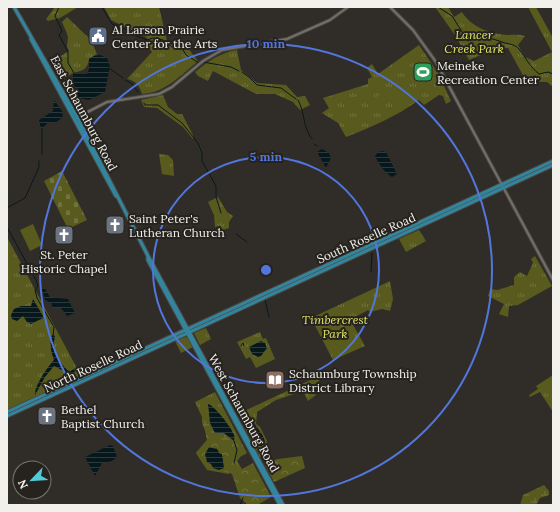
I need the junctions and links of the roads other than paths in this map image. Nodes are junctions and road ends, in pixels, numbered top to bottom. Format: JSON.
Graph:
{"nodes":[{"id":1,"x":14,"y":7,"type":"edge"},
{"id":2,"x":348,"y":7,"type":"edge"},
{"id":3,"x":390,"y":7,"type":"edge"},
{"id":4,"x":75,"y":118,"type":"junction"},
{"id":5,"x":553,"y":161,"type":"edge"},
{"id":6,"x":553,"y":165,"type":"edge"},
{"id":7,"x":503,"y":186,"type":"junction"},
{"id":8,"x":553,"y":280,"type":"edge"},
{"id":9,"x":188,"y":331,"type":"junction"},
{"id":10,"x":7,"y":412,"type":"edge"},
{"id":11,"x":7,"y":416,"type":"edge"},
{"id":12,"x":280,"y":505,"type":"edge"},
{"id":13,"x":283,"y":505,"type":"edge"}],
"edges":[{"from":1,"to":4,"type":"main road","name":"East Schaumburg Road"},
{"from":2,"to":4,"type":"street"},
{"from":3,"to":7,"type":"street"},
{"from":4,"to":9,"type":"main road","name":"East Schaumburg Road"},
{"from":5,"to":7,"type":"main road","name":"South Roselle Road"},
{"from":6,"to":7,"type":"main road","name":"South Roselle Road"},
{"from":7,"to":8,"type":"street"},
{"from":7,"to":9,"type":"main road","name":"South Roselle Road"},
{"from":9,"to":10,"type":"main road","name":"North Roselle Road"},
{"from":9,"to":11,"type":"main road","name":"North Roselle Road"},
{"from":9,"to":12,"type":"main road","name":"West Schaumburg Road"},
{"from":9,"to":13,"type":"main road","name":"West Schaumburg Road"}]}
